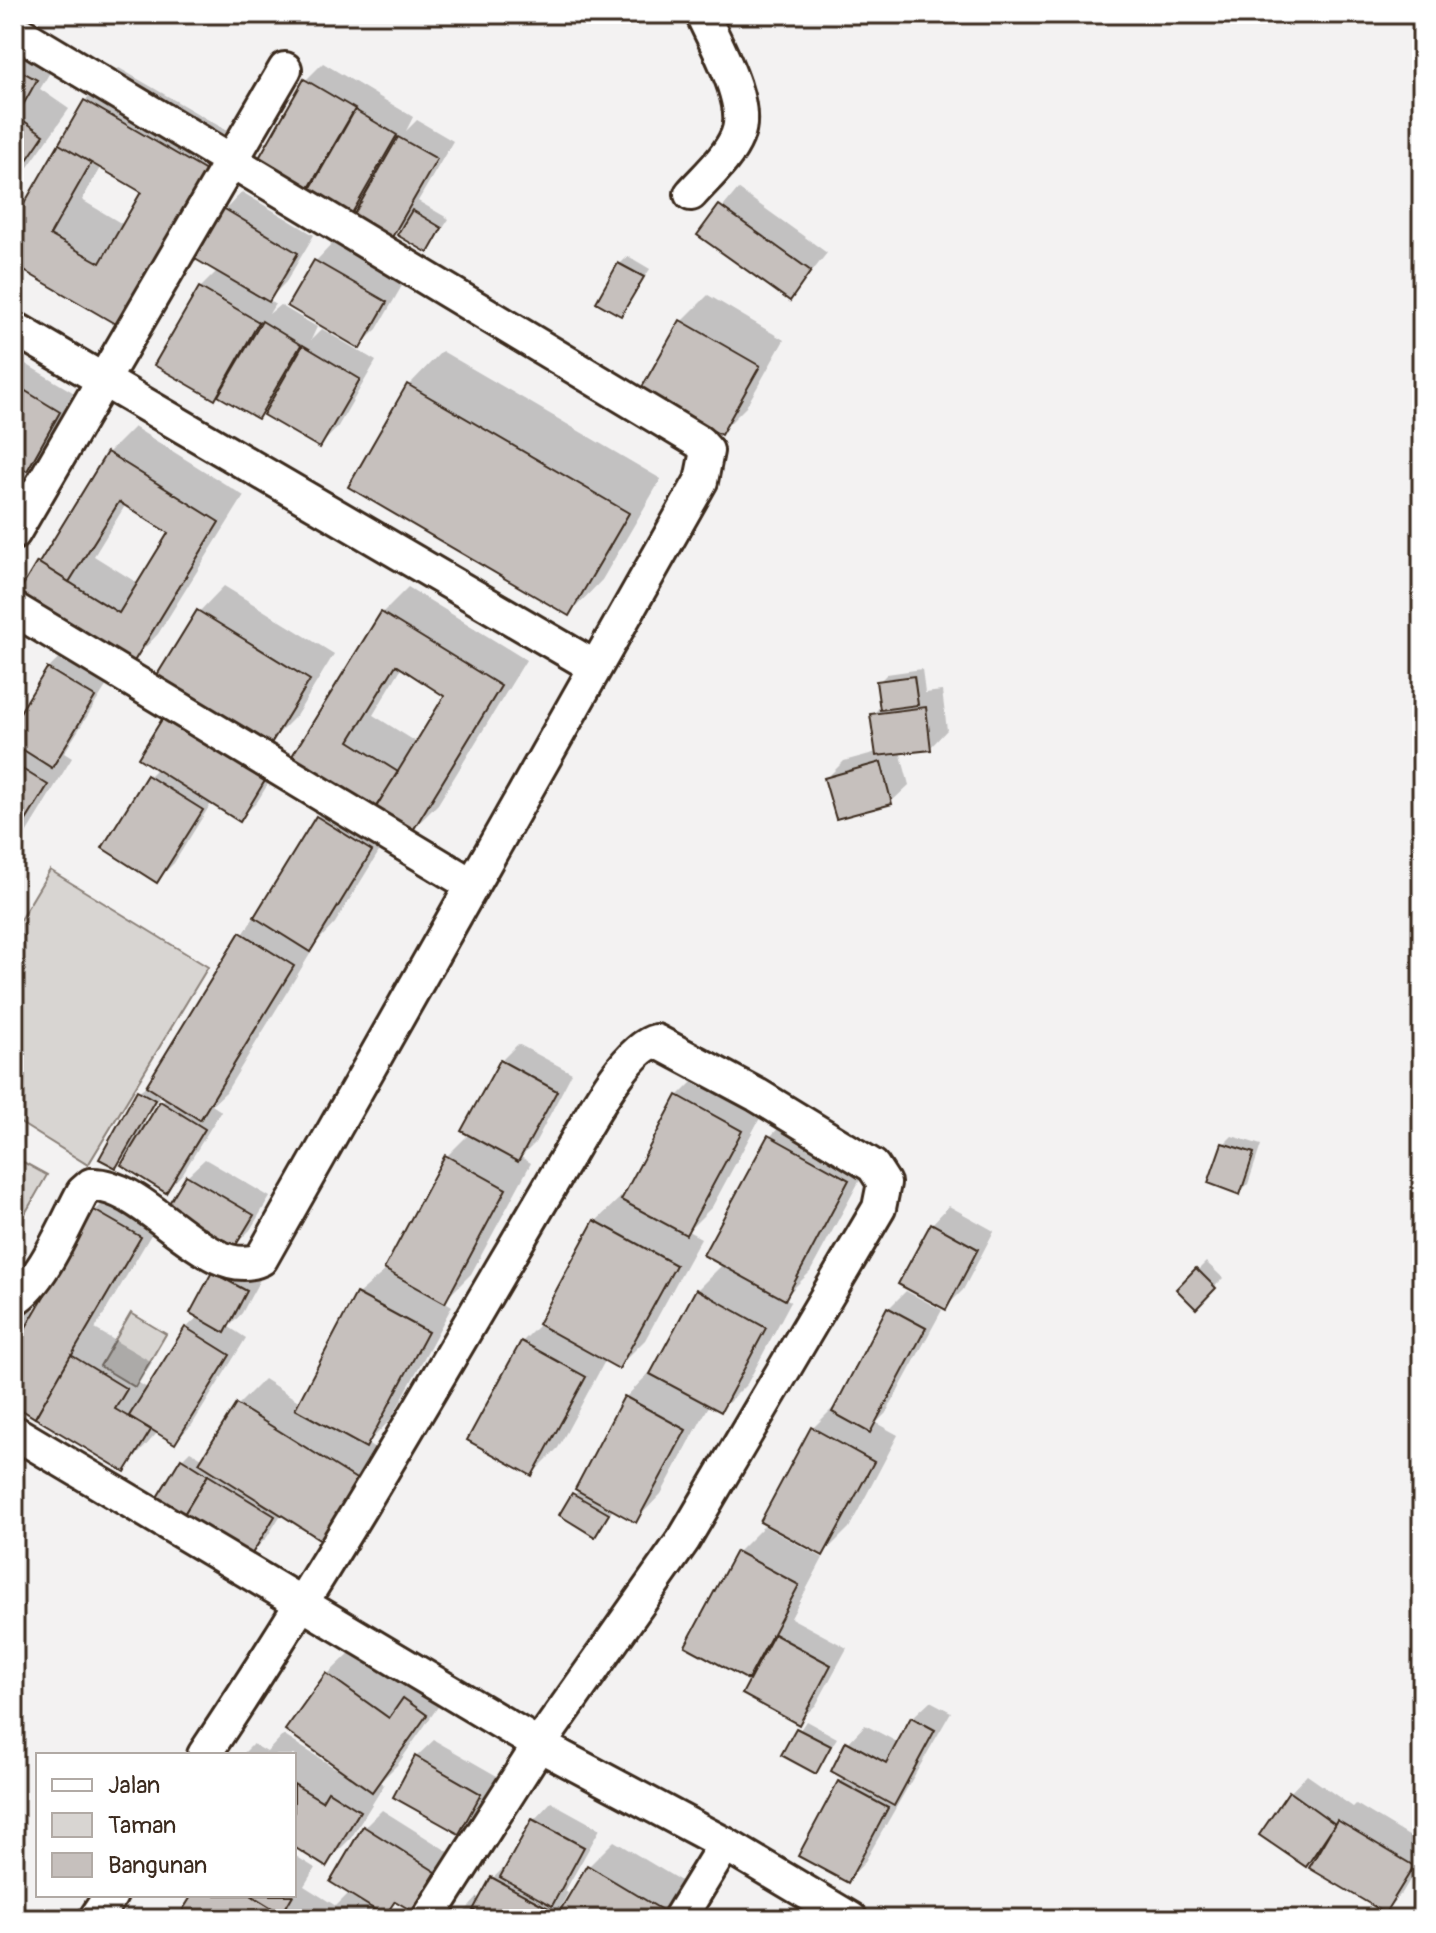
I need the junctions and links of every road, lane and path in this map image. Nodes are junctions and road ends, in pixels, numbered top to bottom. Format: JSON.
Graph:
{"nodes":[{"id":1,"x":702,"y":14,"type":"edge"},
{"id":2,"x":14,"y":30,"type":"edge"},
{"id":3,"x":285,"y":69,"type":"dead end"},
{"id":4,"x":233,"y":158,"type":"junction"},
{"id":5,"x":691,"y":194,"type":"dead end"},
{"id":6,"x":14,"y":328,"type":"edge"},
{"id":7,"x":101,"y":380,"type":"junction"},
{"id":8,"x":14,"y":533,"type":"edge"},
{"id":9,"x":14,"y":609,"type":"edge"},
{"id":10,"x":595,"y":667,"type":"junction"},
{"id":11,"x":472,"y":885,"type":"junction"},
{"id":12,"x":14,"y":1299,"type":"edge"},
{"id":13,"x":14,"y":1432,"type":"edge"},
{"id":14,"x":305,"y":1604,"type":"junction"},
{"id":15,"x":539,"y":1745,"type":"junction"},
{"id":16,"x":205,"y":1753,"type":"edge"},
{"id":17,"x":725,"y":1844,"type":"junction"},
{"id":18,"x":110,"y":1897,"type":"edge"},
{"id":19,"x":95,"y":1919,"type":"edge"},
{"id":20,"x":428,"y":1919,"type":"edge"},
{"id":21,"x":679,"y":1919,"type":"edge"},
{"id":22,"x":851,"y":1919,"type":"edge"}],
"edges":[{"from":1,"to":5,"type":"street"},
{"from":2,"to":4,"type":"street"},
{"from":3,"to":4,"type":"street"},
{"from":4,"to":7,"type":"street"},
{"from":4,"to":10,"type":"street"},
{"from":6,"to":7,"type":"street"},
{"from":7,"to":8,"type":"street"},
{"from":7,"to":10,"type":"street"},
{"from":9,"to":11,"type":"street"},
{"from":10,"to":11,"type":"street"},
{"from":11,"to":12,"type":"street"},
{"from":13,"to":14,"type":"street"},
{"from":14,"to":15,"type":"street"},
{"from":14,"to":15,"type":"street"},
{"from":14,"to":16,"type":"street"},
{"from":15,"to":17,"type":"street"},
{"from":15,"to":20,"type":"street"},
{"from":17,"to":21,"type":"street"},
{"from":17,"to":22,"type":"street"},
{"from":18,"to":19,"type":"street"}]}
